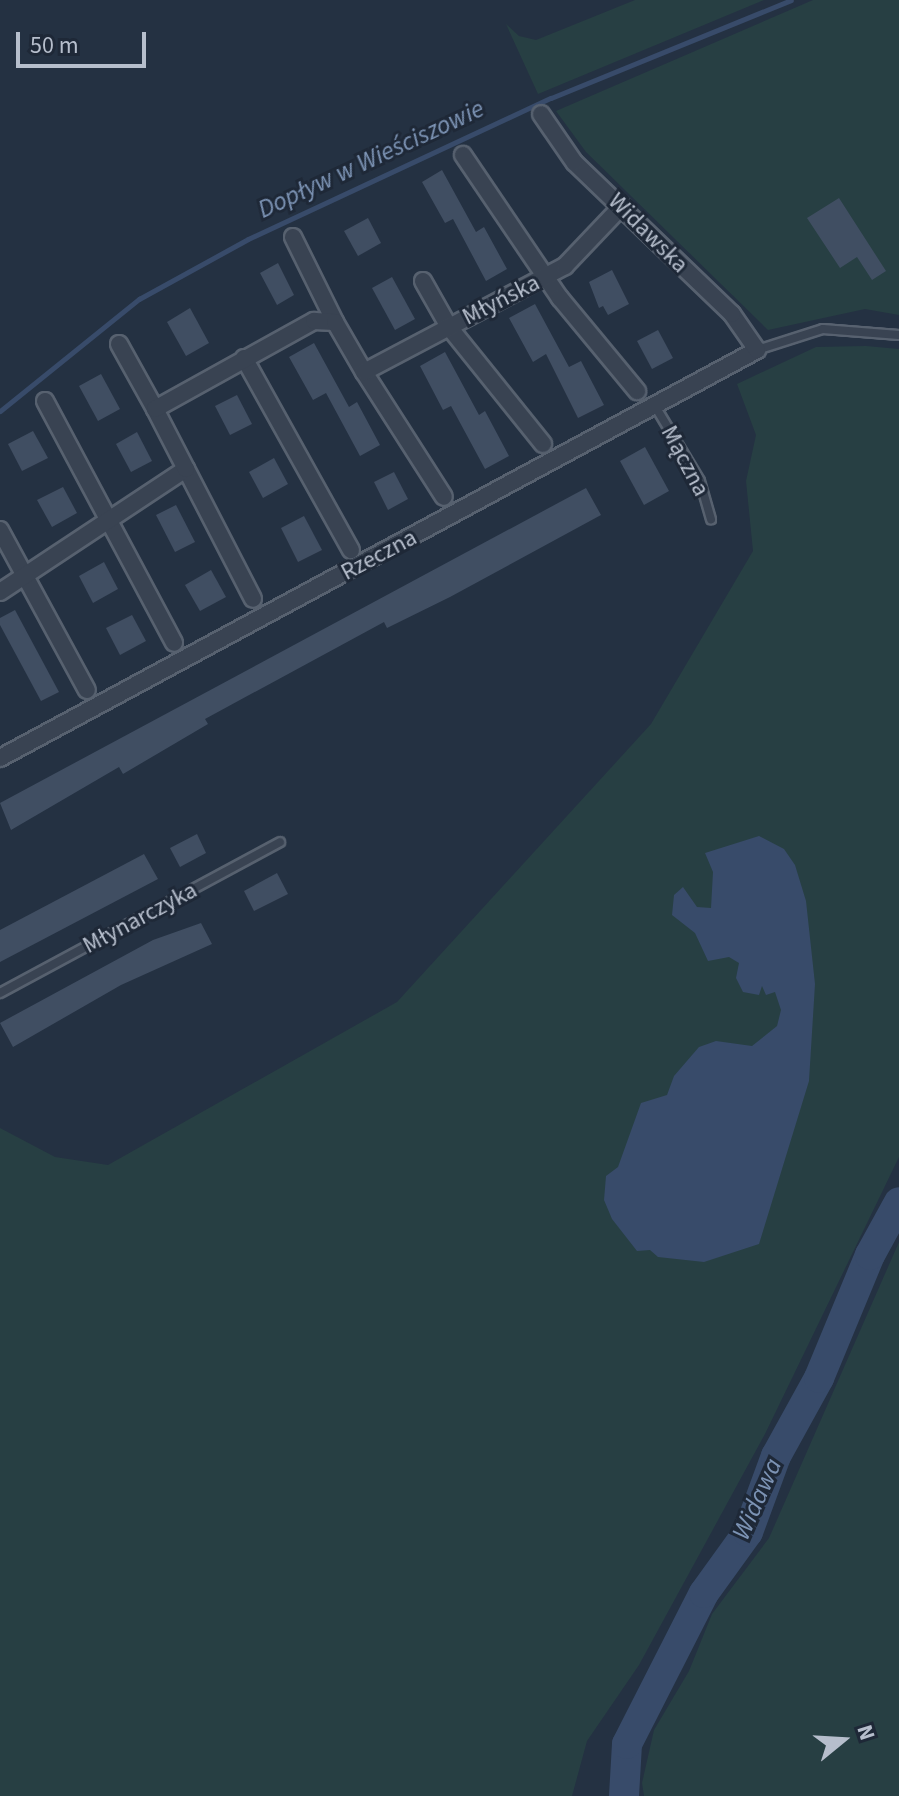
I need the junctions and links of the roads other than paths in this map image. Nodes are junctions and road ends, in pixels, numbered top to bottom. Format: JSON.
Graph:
{"nodes":[{"id":1,"x":541,"y":114,"type":"dead end"},
{"id":2,"x":463,"y":155,"type":"dead end"},
{"id":3,"x":622,"y":206,"type":"junction"},
{"id":4,"x":293,"y":237,"type":"dead end"},
{"id":5,"x":546,"y":277,"type":"junction"},
{"id":6,"x":423,"y":281,"type":"dead end"},
{"id":7,"x":335,"y":322,"type":"junction"},
{"id":8,"x":449,"y":327,"type":"junction"},
{"id":9,"x":899,"y":335,"type":"edge"},
{"id":10,"x":119,"y":344,"type":"dead end"},
{"id":11,"x":757,"y":350,"type":"junction"},
{"id":12,"x":244,"y":358,"type":"junction"},
{"id":13,"x":364,"y":372,"type":"junction"},
{"id":14,"x":637,"y":391,"type":"dead end"},
{"id":15,"x":45,"y":401,"type":"dead end"},
{"id":16,"x":654,"y":405,"type":"junction"},
{"id":17,"x":155,"y":409,"type":"junction"},
{"id":18,"x":543,"y":444,"type":"dead end"},
{"id":19,"x":186,"y":469,"type":"junction"},
{"id":20,"x":444,"y":497,"type":"dead end"},
{"id":21,"x":711,"y":519,"type":"dead end"},
{"id":22,"x":109,"y":520,"type":"junction"},
{"id":23,"x":0,"y":530,"type":"edge"},
{"id":24,"x":351,"y":550,"type":"dead end"},
{"id":25,"x":24,"y":576,"type":"junction"},
{"id":26,"x":0,"y":592,"type":"edge"},
{"id":27,"x":253,"y":599,"type":"dead end"},
{"id":28,"x":174,"y":643,"type":"dead end"},
{"id":29,"x":87,"y":690,"type":"dead end"},
{"id":30,"x":0,"y":758,"type":"edge"},
{"id":31,"x":280,"y":842,"type":"dead end"},
{"id":32,"x":0,"y":993,"type":"edge"}],
"edges":[{"from":1,"to":3,"type":"street","name":"Widawska"},
{"from":2,"to":5,"type":"street"},
{"from":3,"to":5,"type":"street","name":"Młyńska"},
{"from":3,"to":11,"type":"street","name":"Widawska"},
{"from":4,"to":7,"type":"street"},
{"from":5,"to":8,"type":"street","name":"Młyńska"},
{"from":5,"to":14,"type":"street"},
{"from":6,"to":8,"type":"street"},
{"from":7,"to":12,"type":"street"},
{"from":7,"to":13,"type":"street"},
{"from":8,"to":13,"type":"street","name":"Młyńska"},
{"from":8,"to":18,"type":"street"},
{"from":9,"to":11,"type":"lane"},
{"from":10,"to":17,"type":"street"},
{"from":11,"to":16,"type":"street","name":"Rzeczna"},
{"from":12,"to":17,"type":"street"},
{"from":12,"to":24,"type":"street"},
{"from":13,"to":20,"type":"street"},
{"from":15,"to":22,"type":"street"},
{"from":16,"to":21,"type":"lane","name":"Mączna"},
{"from":16,"to":30,"type":"street","name":"Rzeczna"},
{"from":17,"to":19,"type":"street"},
{"from":19,"to":22,"type":"street"},
{"from":19,"to":27,"type":"street"},
{"from":22,"to":25,"type":"street"},
{"from":22,"to":28,"type":"street"},
{"from":23,"to":25,"type":"street"},
{"from":25,"to":26,"type":"street"},
{"from":25,"to":29,"type":"street"},
{"from":31,"to":32,"type":"lane","name":"Młynarczyka"}]}
